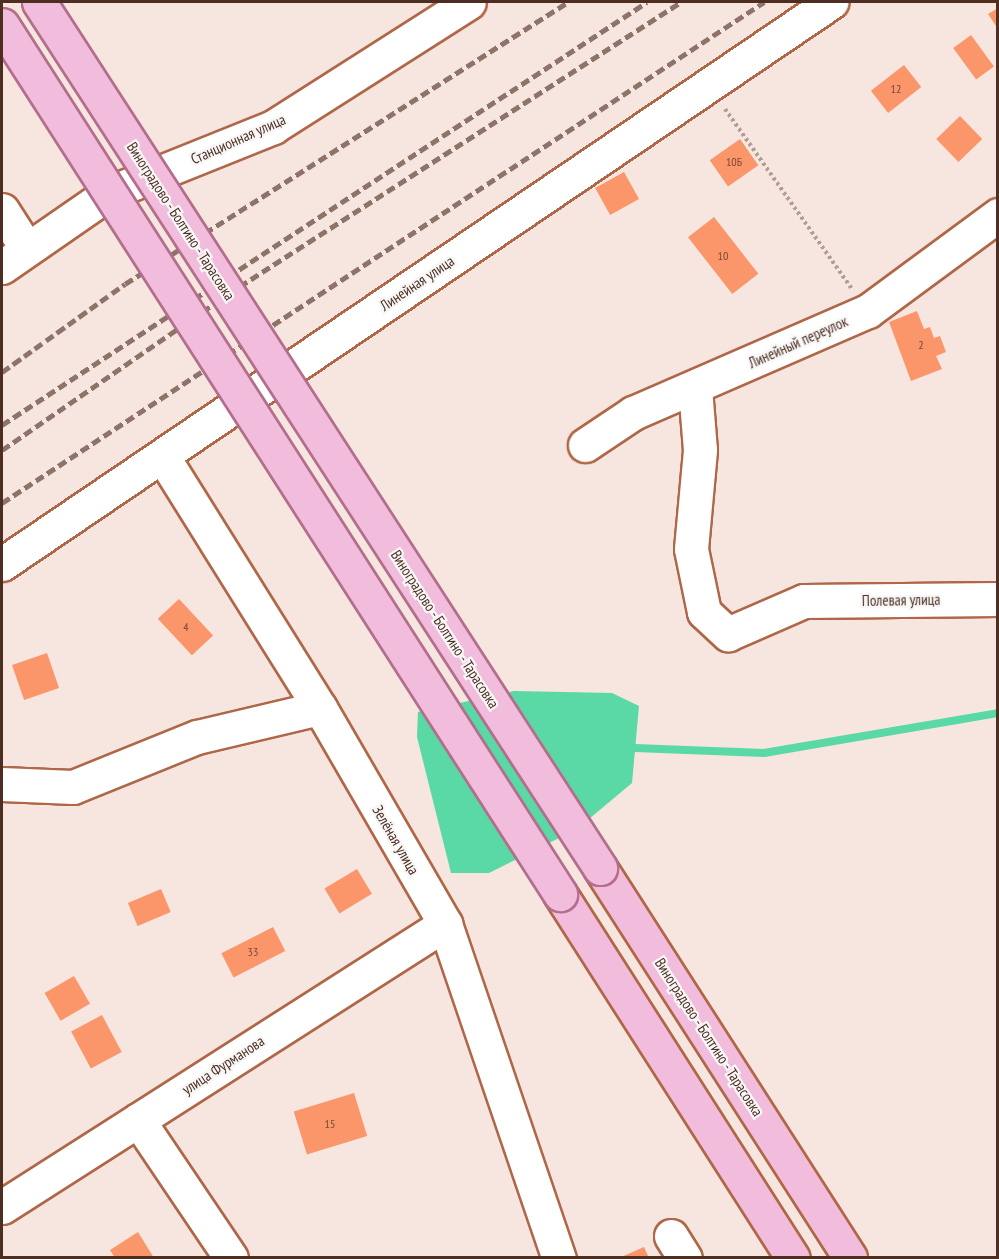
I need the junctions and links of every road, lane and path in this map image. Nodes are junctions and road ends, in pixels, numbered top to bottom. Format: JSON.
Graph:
{"nodes":[{"id":1,"x":39,"y":2,"type":"edge"},
{"id":2,"x":469,"y":2,"type":"edge"},
{"id":3,"x":831,"y":2,"type":"edge"},
{"id":4,"x":2,"y":25,"type":"edge"},
{"id":5,"x":708,"y":85,"type":"junction"},
{"id":6,"x":2,"y":210,"type":"edge"},
{"id":7,"x":998,"y":215,"type":"edge"},
{"id":8,"x":14,"y":258,"type":"edge"},
{"id":9,"x":868,"y":311,"type":"junction"},
{"id":10,"x":695,"y":388,"type":"junction"},
{"id":11,"x":585,"y":445,"type":"dead end"},
{"id":12,"x":163,"y":457,"type":"junction"},
{"id":13,"x":2,"y":564,"type":"edge"},
{"id":14,"x":998,"y":599,"type":"edge"},
{"id":15,"x":320,"y":708,"type":"junction"},
{"id":16,"x":2,"y":784,"type":"edge"},
{"id":17,"x":445,"y":924,"type":"junction"},
{"id":18,"x":138,"y":1120,"type":"junction"},
{"id":19,"x":2,"y":1207,"type":"edge"},
{"id":20,"x":231,"y":1257,"type":"edge"},
{"id":21,"x":559,"y":1257,"type":"edge"},
{"id":22,"x":793,"y":1257,"type":"edge"},
{"id":23,"x":850,"y":1257,"type":"edge"}],
"edges":[{"from":1,"to":23,"type":"main road","name":"Виноградово - Болтино - Тарасовка","bridge":true},
{"from":2,"to":8,"type":"street","name":"Станционная улица"},
{"from":3,"to":5,"type":"street","name":"Линейная улица"},
{"from":4,"to":22,"type":"main road","bridge":true},
{"from":5,"to":9,"type":"path"},
{"from":5,"to":12,"type":"street","name":"Линейная улица"},
{"from":6,"to":8,"type":"street"},
{"from":7,"to":9,"type":"street","name":"Линейный переулок"},
{"from":9,"to":10,"type":"street","name":"Линейный переулок"},
{"from":10,"to":11,"type":"street","name":"Линейный переулок"},
{"from":10,"to":14,"type":"street","name":"Полевая улица"},
{"from":12,"to":13,"type":"street","name":"Линейная улица"},
{"from":12,"to":15,"type":"street","name":"Зелёная улица"},
{"from":15,"to":16,"type":"street"},
{"from":15,"to":17,"type":"street","name":"Зелёная улица"},
{"from":17,"to":18,"type":"street","name":"улица Фурманова"},
{"from":17,"to":21,"type":"street","name":"Зелёная улица"},
{"from":18,"to":19,"type":"street","name":"улица Фурманова"},
{"from":18,"to":20,"type":"street"}]}
